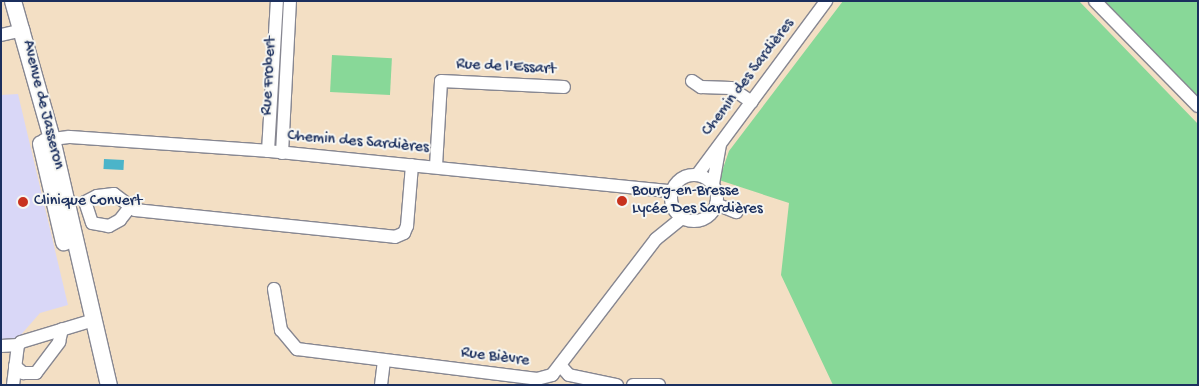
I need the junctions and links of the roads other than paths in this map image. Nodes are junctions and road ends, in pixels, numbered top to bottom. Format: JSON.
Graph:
{"nodes":[{"id":1,"x":3,"y":1,"type":"edge"},
{"id":2,"x":13,"y":1,"type":"edge"},
{"id":3,"x":277,"y":1,"type":"edge"},
{"id":4,"x":290,"y":1,"type":"edge"},
{"id":5,"x":826,"y":1,"type":"edge"},
{"id":6,"x":1095,"y":1,"type":"edge"},
{"id":7,"x":12,"y":33,"type":"edge"},
{"id":8,"x":692,"y":81,"type":"dead end"},
{"id":9,"x":564,"y":87,"type":"dead end"},
{"id":10,"x":752,"y":102,"type":"junction"},
{"id":11,"x":1198,"y":106,"type":"edge"},
{"id":12,"x":46,"y":140,"type":"junction"},
{"id":13,"x":720,"y":144,"type":"junction"},
{"id":14,"x":268,"y":151,"type":"junction"},
{"id":15,"x":282,"y":152,"type":"junction"},
{"id":16,"x":412,"y":165,"type":"junction"},
{"id":17,"x":436,"y":166,"type":"junction"},
{"id":18,"x":697,"y":175,"type":"junction"},
{"id":19,"x":713,"y":184,"type":"junction"},
{"id":20,"x":672,"y":192,"type":"junction"},
{"id":21,"x":716,"y":204,"type":"junction"},
{"id":22,"x":130,"y":207,"type":"dead end"},
{"id":23,"x":736,"y":212,"type":"dead end"},
{"id":24,"x":682,"y":218,"type":"junction"},
{"id":25,"x":274,"y":289,"type":"dead end"},
{"id":26,"x":88,"y":321,"type":"junction"},
{"id":27,"x":62,"y":328,"type":"junction"},
{"id":28,"x":18,"y":345,"type":"junction"},
{"id":29,"x":1,"y":346,"type":"edge"},
{"id":30,"x":384,"y":361,"type":"junction"},
{"id":31,"x":15,"y":366,"type":"junction"},
{"id":32,"x":554,"y":375,"type":"edge"},
{"id":33,"x":13,"y":385,"type":"edge"},
{"id":34,"x":98,"y":385,"type":"edge"},
{"id":35,"x":109,"y":385,"type":"edge"},
{"id":36,"x":381,"y":385,"type":"edge"},
{"id":37,"x":617,"y":385,"type":"edge"},
{"id":38,"x":633,"y":385,"type":"edge"},
{"id":39,"x":659,"y":385,"type":"edge"}],
"edges":[{"from":1,"to":7,"type":"main road","name":"Avenue de Jasseron"},
{"from":2,"to":7,"type":"main road","name":"Avenue de Jasseron"},
{"from":3,"to":14,"type":"street","name":"Rue Frobert"},
{"from":4,"to":15,"type":"street","name":"Rue Frobert"},
{"from":5,"to":10,"type":"street","name":"Chemin des Sardières"},
{"from":6,"to":11,"type":"street"},
{"from":7,"to":12,"type":"main road","name":"Avenue de Jasseron"},
{"from":8,"to":10,"type":"street"},
{"from":9,"to":17,"type":"street","name":"Rue de l'Essart"},
{"from":10,"to":13,"type":"street","name":"Chemin des Sardières"},
{"from":12,"to":14,"type":"street","name":"Chemin des Sardières"},
{"from":12,"to":26,"type":"main road","name":"Avenue de Jasseron"},
{"from":13,"to":18,"type":"street","name":"Chemin des Sardières"},
{"from":13,"to":19,"type":"street"},
{"from":14,"to":15,"type":"street","name":"Chemin des Sardières"},
{"from":15,"to":16,"type":"street","name":"Chemin des Sardières"},
{"from":16,"to":17,"type":"street","name":"Chemin des Sardières"},
{"from":16,"to":22,"type":"street"},
{"from":17,"to":20,"type":"street","name":"Chemin des Sardières"},
{"from":18,"to":19,"type":"street"},
{"from":18,"to":20,"type":"street"},
{"from":19,"to":21,"type":"street"},
{"from":20,"to":24,"type":"street"},
{"from":21,"to":23,"type":"street"},
{"from":21,"to":24,"type":"street"},
{"from":24,"to":32,"type":"street"},
{"from":25,"to":30,"type":"street","name":"Rue Bièvre"},
{"from":26,"to":27,"type":"street"},
{"from":26,"to":34,"type":"main road","name":"Avenue de Jasseron"},
{"from":26,"to":35,"type":"main road","name":"Avenue de Jasseron"},
{"from":27,"to":28,"type":"street"},
{"from":27,"to":31,"type":"street"},
{"from":28,"to":29,"type":"street"},
{"from":28,"to":31,"type":"street"},
{"from":30,"to":32,"type":"street","name":"Rue Bièvre"},
{"from":30,"to":36,"type":"street"},
{"from":31,"to":33,"type":"street"},
{"from":32,"to":37,"type":"street"},
{"from":38,"to":39,"type":"street"}]}
